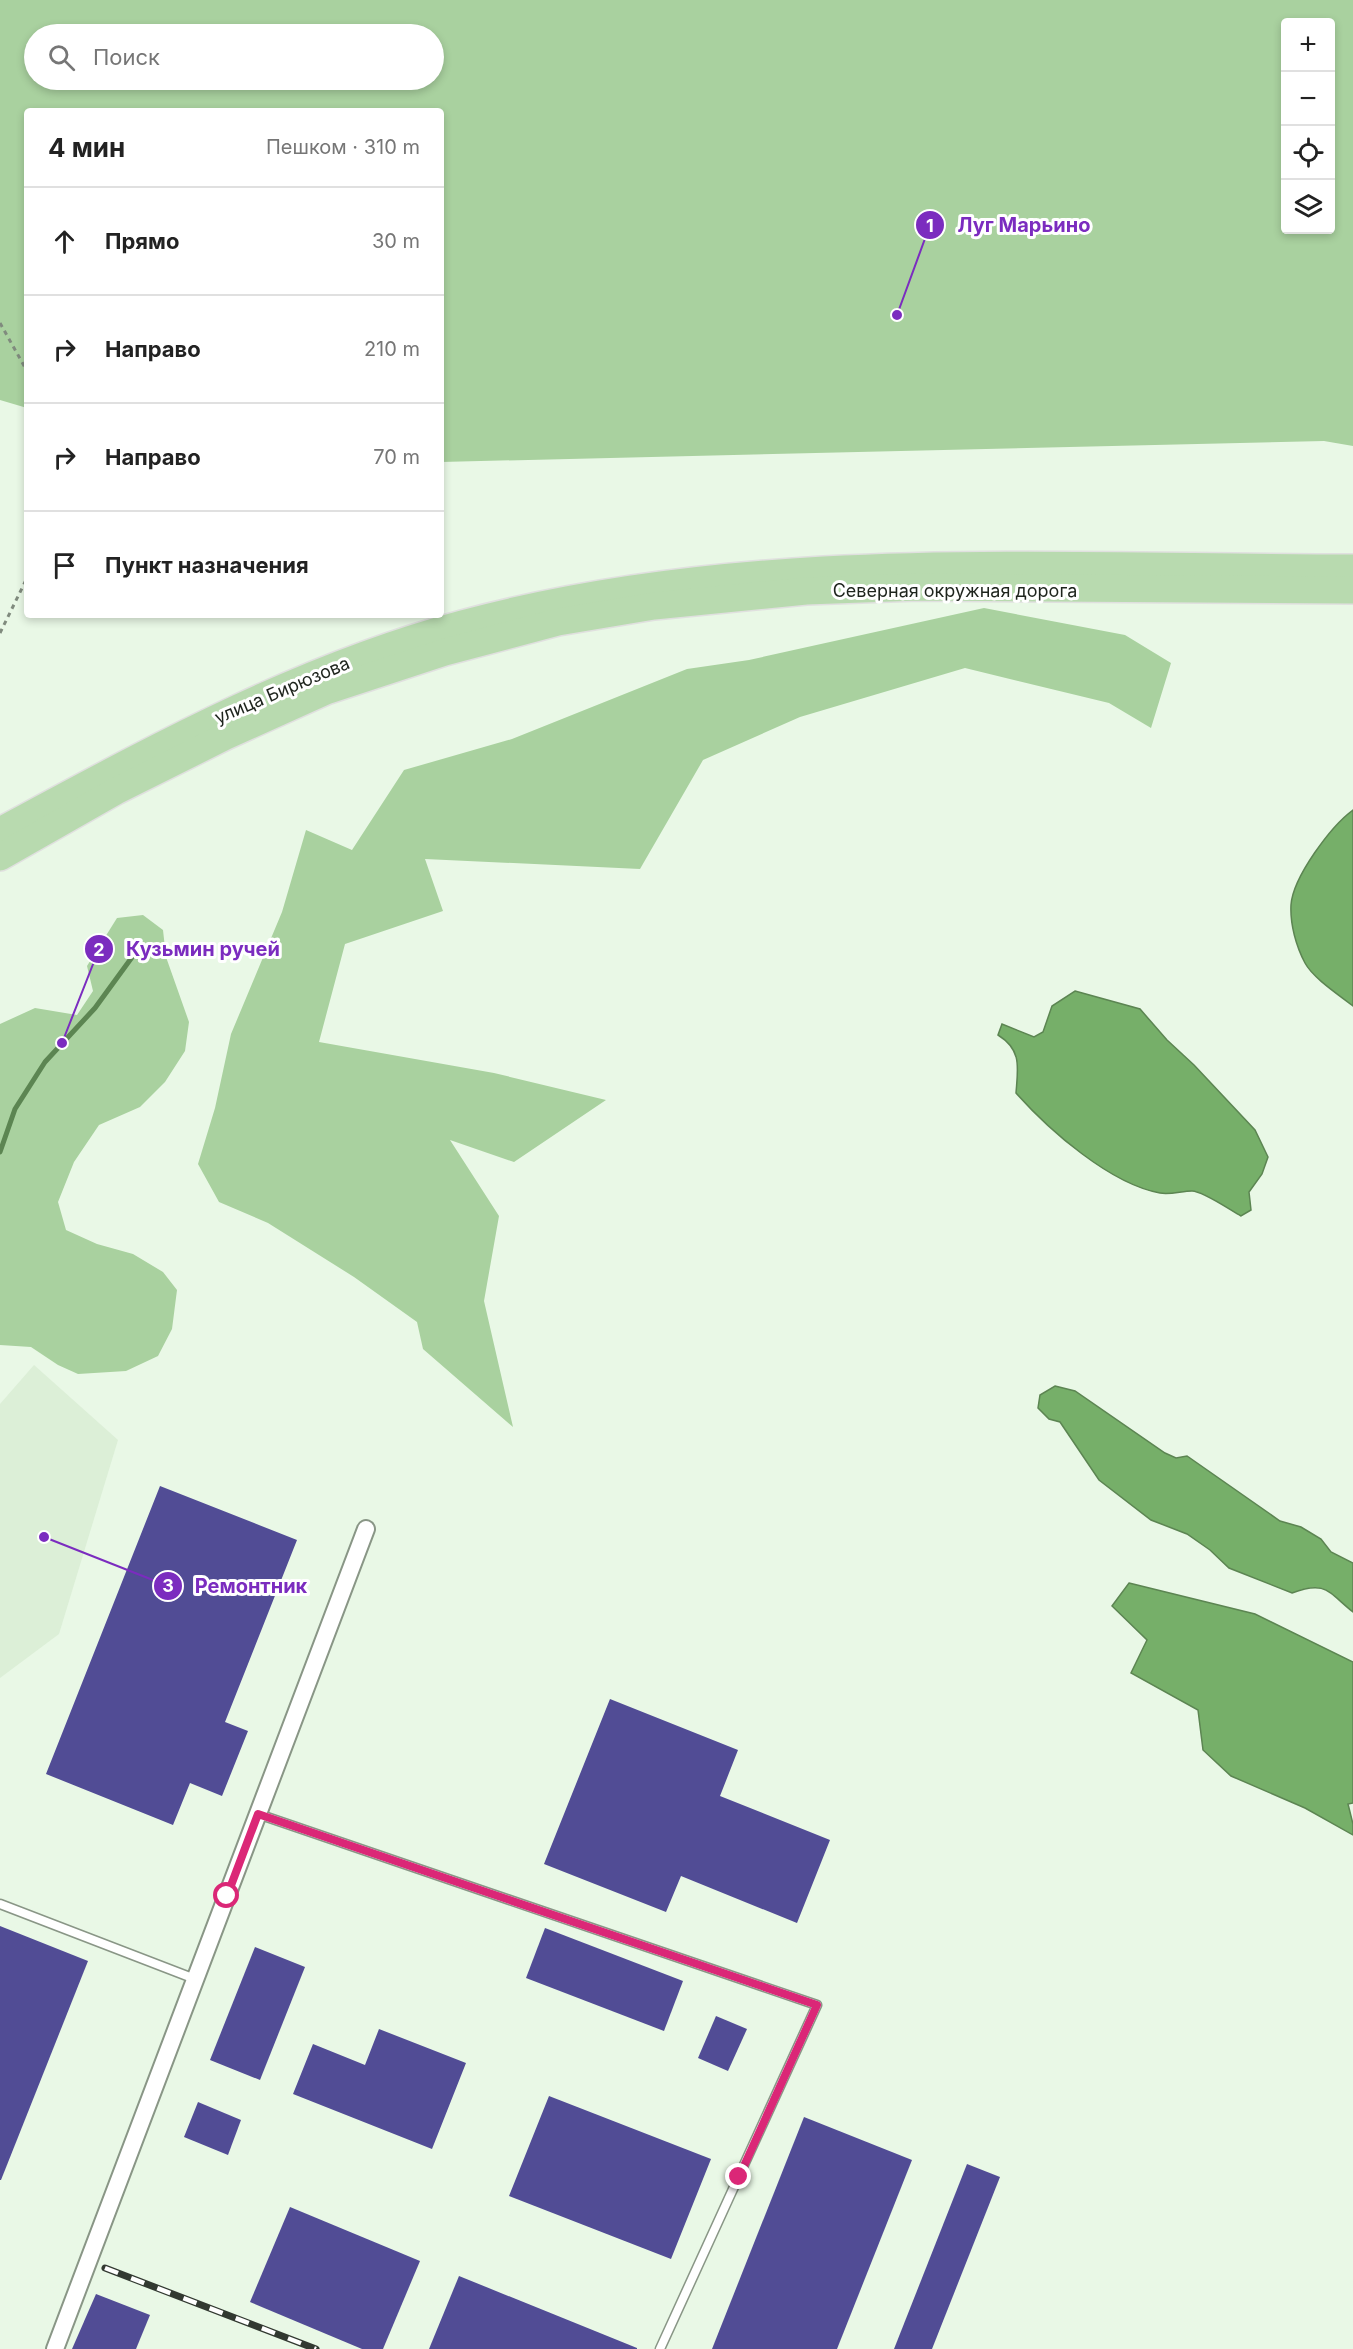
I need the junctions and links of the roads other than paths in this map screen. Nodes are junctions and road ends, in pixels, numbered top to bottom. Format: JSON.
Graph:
{"nodes":[{"id":1,"x":1353,"y":568,"type":"edge"},
{"id":2,"x":1353,"y":590,"type":"edge"},
{"id":3,"x":583,"y":596,"type":"joint"},
{"id":4,"x":558,"y":622,"type":"joint"},
{"id":5,"x":0,"y":831,"type":"edge"},
{"id":6,"x":0,"y":857,"type":"edge"},
{"id":7,"x":366,"y":1529,"type":"dead end"},
{"id":8,"x":258,"y":1814,"type":"junction"},
{"id":9,"x":0,"y":1904,"type":"edge"},
{"id":10,"x":195,"y":1979,"type":"junction"},
{"id":11,"x":55,"y":2349,"type":"edge"},
{"id":12,"x":660,"y":2349,"type":"edge"}],
"edges":[{"from":1,"to":3,"type":"main road","name":"Северная окружная дорога"},
{"from":2,"to":4,"type":"main road","name":"Северная окружная дорога"},
{"from":3,"to":5,"type":"main road","name":"улица Бирюзова"},
{"from":4,"to":6,"type":"main road","name":"улица Бирюзова"},
{"from":7,"to":8,"type":"street"},
{"from":8,"to":10,"type":"street"},
{"from":8,"to":12,"type":"lane"},
{"from":9,"to":10,"type":"lane"},
{"from":10,"to":11,"type":"street"}]}
